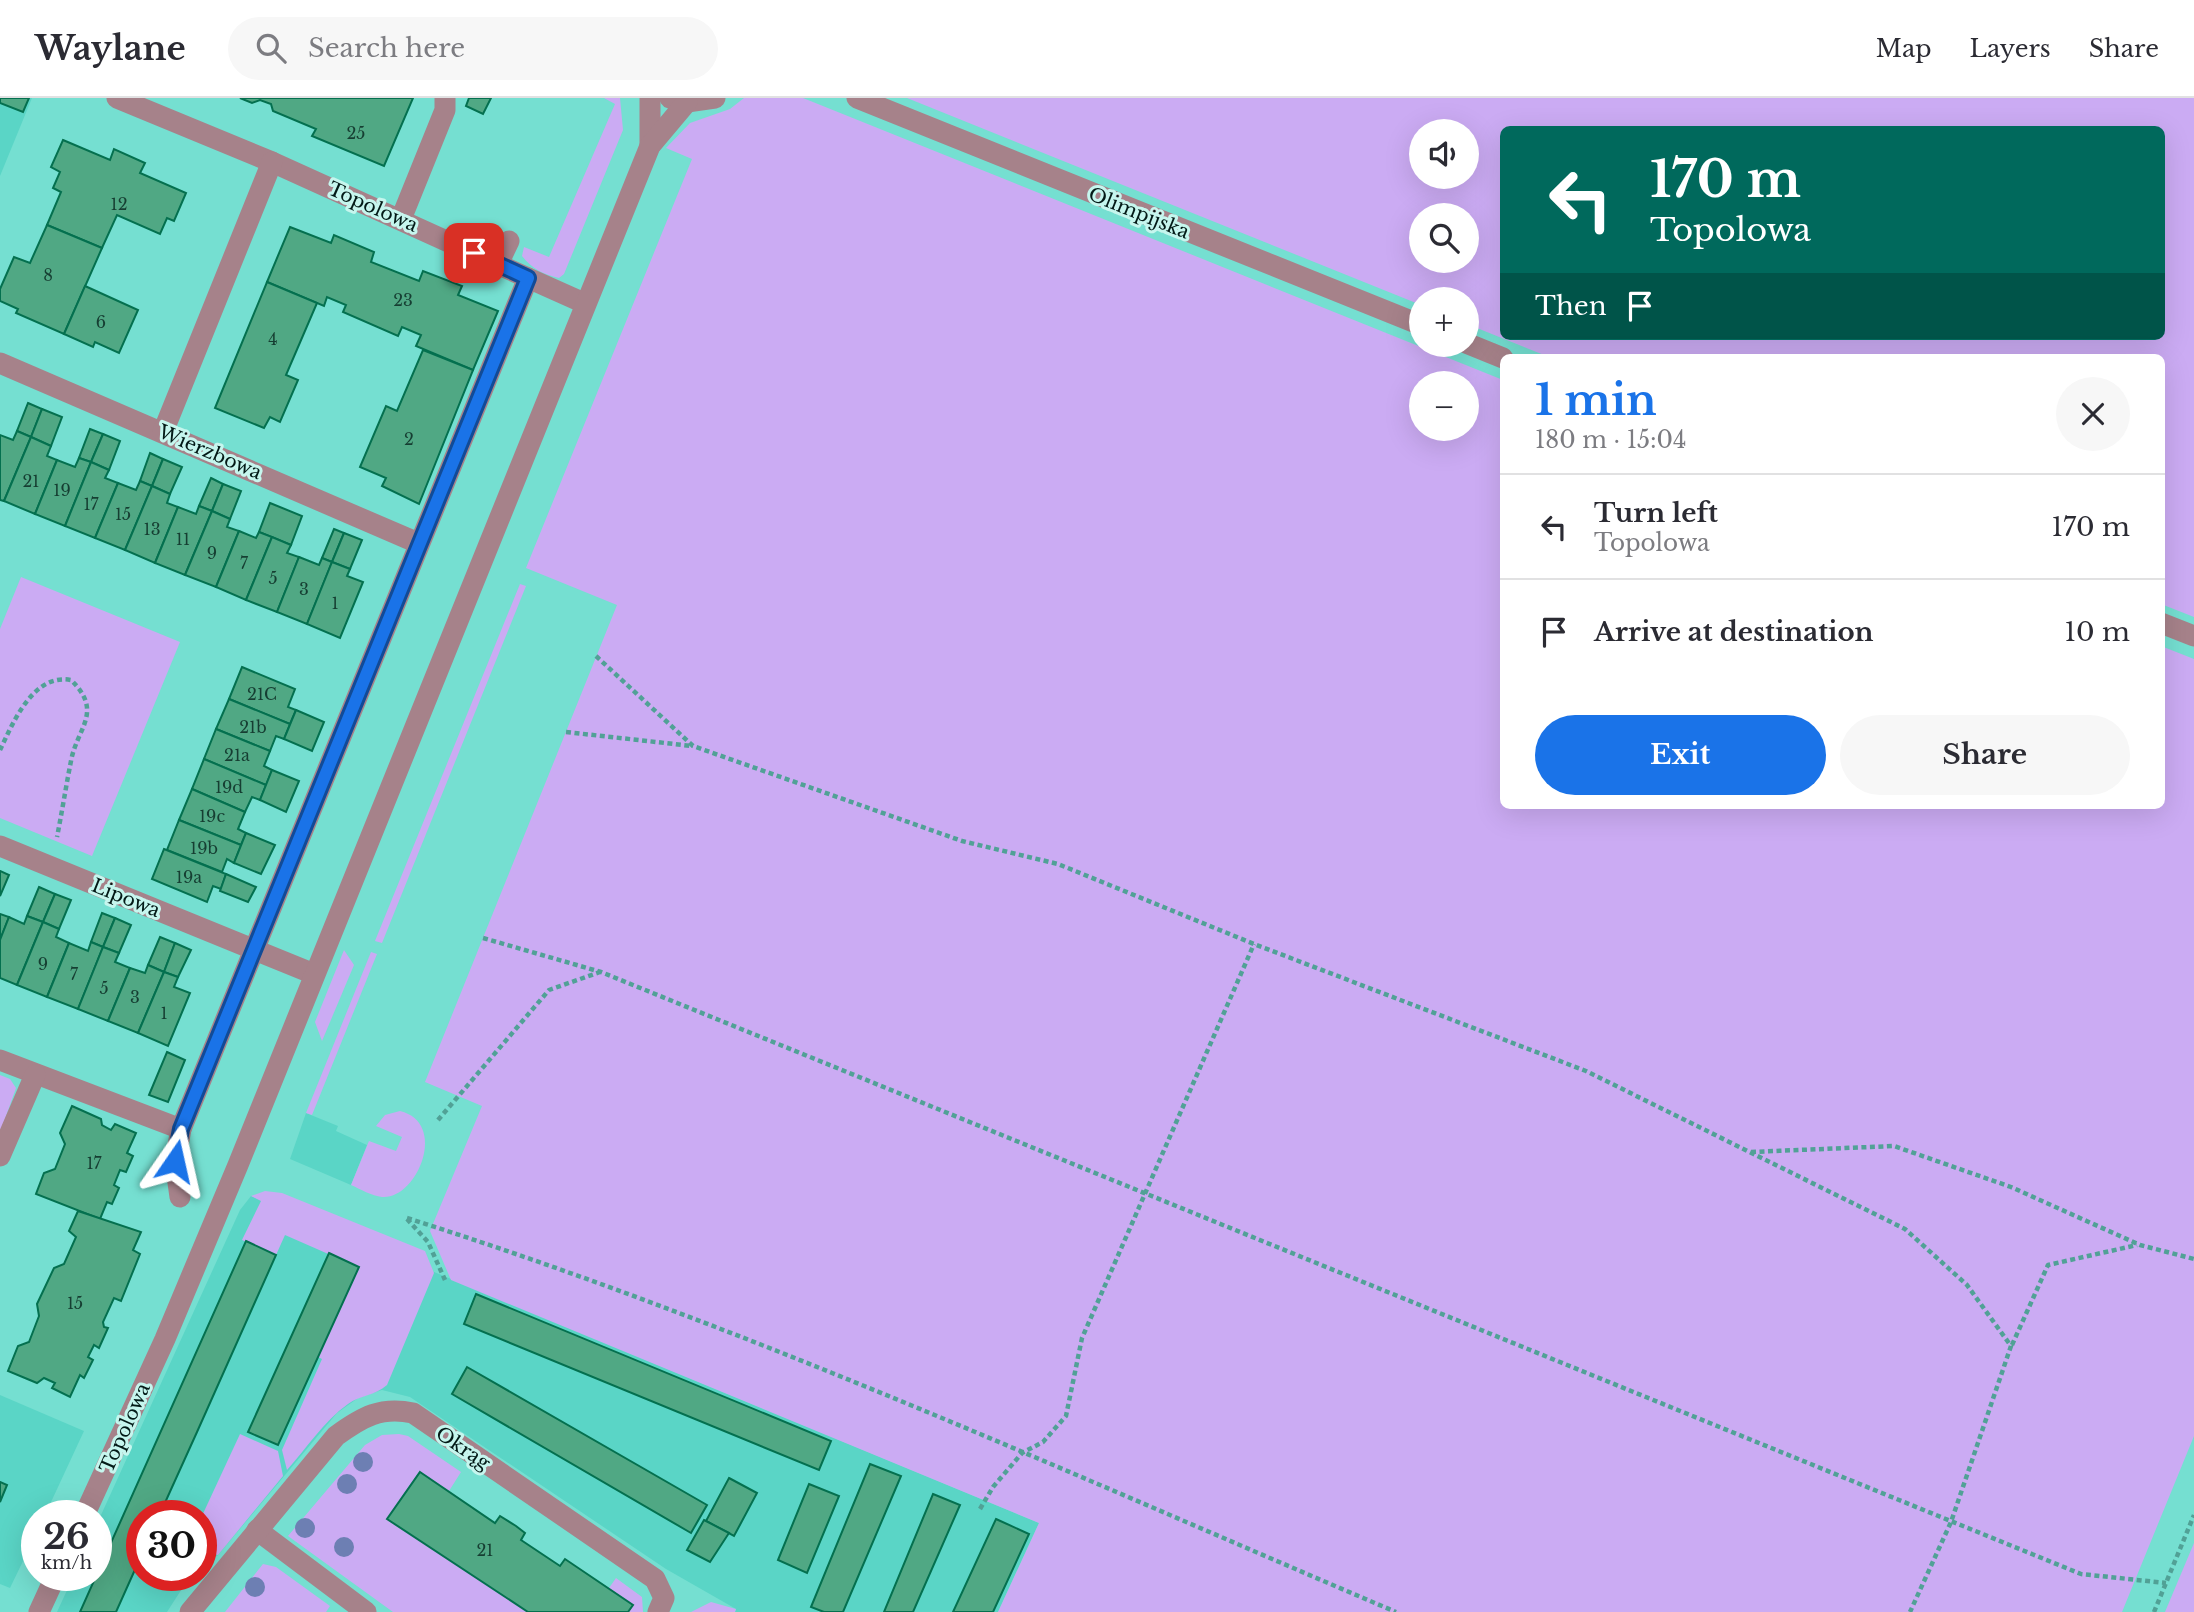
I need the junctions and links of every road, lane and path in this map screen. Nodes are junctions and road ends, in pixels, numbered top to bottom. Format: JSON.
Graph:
{"nodes":[{"id":1,"x":117,"y":98,"type":"edge"},
{"id":2,"x":445,"y":98,"type":"edge"},
{"id":3,"x":650,"y":98,"type":"edge"},
{"id":4,"x":715,"y":98,"type":"edge"},
{"id":5,"x":858,"y":98,"type":"edge"},
{"id":6,"x":678,"y":100,"type":"edge"},
{"id":7,"x":650,"y":146,"type":"junction"},
{"id":8,"x":272,"y":162,"type":"junction"},
{"id":9,"x":401,"y":219,"type":"junction"},
{"id":10,"x":509,"y":240,"type":"dead end"},
{"id":11,"x":498,"y":264,"type":"junction"},
{"id":12,"x":528,"y":278,"type":"junction"},
{"id":13,"x":584,"y":303,"type":"junction"},
{"id":14,"x":1409,"y":321,"type":"edge"},
{"id":15,"x":1479,"y":349,"type":"edge"},
{"id":16,"x":1500,"y":357,"type":"edge"},
{"id":17,"x":0,"y":363,"type":"edge"},
{"id":18,"x":163,"y":432,"type":"junction"},
{"id":19,"x":418,"y":543,"type":"junction"},
{"id":20,"x":2165,"y":625,"type":"edge"},
{"id":21,"x":2194,"y":636,"type":"edge"},
{"id":22,"x":596,"y":656,"type":"dead end"},
{"id":23,"x":566,"y":732,"type":"dead end"},
{"id":24,"x":693,"y":746,"type":"junction"},
{"id":25,"x":0,"y":750,"type":"edge"},
{"id":26,"x":0,"y":846,"type":"edge"},
{"id":27,"x":50,"y":867,"type":"junction"},
{"id":28,"x":483,"y":937,"type":"dead end"},
{"id":29,"x":1254,"y":944,"type":"junction"},
{"id":30,"x":252,"y":949,"type":"junction"},
{"id":31,"x":601,"y":972,"type":"junction"},
{"id":32,"x":314,"y":975,"type":"junction"},
{"id":33,"x":0,"y":1060,"type":"edge"},
{"id":34,"x":35,"y":1075,"type":"junction"},
{"id":35,"x":438,"y":1119,"type":"dead end"},
{"id":36,"x":181,"y":1129,"type":"junction"},
{"id":37,"x":1748,"y":1152,"type":"junction"},
{"id":38,"x":0,"y":1156,"type":"edge"},
{"id":39,"x":1146,"y":1194,"type":"junction"},
{"id":40,"x":180,"y":1197,"type":"dead end"},
{"id":41,"x":2140,"y":1245,"type":"junction"},
{"id":42,"x":2194,"y":1259,"type":"edge"},
{"id":43,"x":445,"y":1280,"type":"dead end"},
{"id":44,"x":2011,"y":1346,"type":"junction"},
{"id":45,"x":1022,"y":1453,"type":"junction"},
{"id":46,"x":91,"y":1500,"type":"edge"},
{"id":47,"x":981,"y":1509,"type":"dead end"},
{"id":48,"x":2194,"y":1515,"type":"edge"},
{"id":49,"x":1951,"y":1522,"type":"junction"},
{"id":50,"x":257,"y":1530,"type":"junction"},
{"id":51,"x":2166,"y":1583,"type":"junction"},
{"id":52,"x":49,"y":1591,"type":"edge"},
{"id":53,"x":39,"y":1612,"type":"edge"},
{"id":54,"x":190,"y":1612,"type":"edge"},
{"id":55,"x":366,"y":1612,"type":"edge"},
{"id":56,"x":658,"y":1612,"type":"edge"},
{"id":57,"x":1396,"y":1612,"type":"edge"},
{"id":58,"x":1910,"y":1612,"type":"edge"},
{"id":59,"x":2154,"y":1612,"type":"edge"}],
"edges":[{"from":1,"to":8,"type":"street","name":"Topolowa"},
{"from":2,"to":9,"type":"street"},
{"from":3,"to":7,"type":"street"},
{"from":4,"to":6,"type":"street"},
{"from":5,"to":14,"type":"street","name":"Olimpijska"},
{"from":6,"to":7,"type":"street"},
{"from":7,"to":13,"type":"street","name":"Topolowa"},
{"from":8,"to":9,"type":"street","name":"Topolowa"},
{"from":8,"to":18,"type":"street"},
{"from":9,"to":11,"type":"street","name":"Topolowa"},
{"from":10,"to":11,"type":"street"},
{"from":11,"to":12,"type":"street","name":"Topolowa"},
{"from":12,"to":13,"type":"street","name":"Topolowa"},
{"from":12,"to":19,"type":"street"},
{"from":13,"to":32,"type":"street","name":"Topolowa"},
{"from":15,"to":16,"type":"street"},
{"from":17,"to":18,"type":"street","name":"Wierzbowa"},
{"from":18,"to":19,"type":"street","name":"Wierzbowa"},
{"from":19,"to":30,"type":"street"},
{"from":20,"to":21,"type":"street"},
{"from":22,"to":24,"type":"path"},
{"from":23,"to":24,"type":"path"},
{"from":24,"to":29,"type":"path"},
{"from":25,"to":27,"type":"path"},
{"from":26,"to":27,"type":"street","name":"Lipowa"},
{"from":27,"to":30,"type":"street","name":"Lipowa"},
{"from":28,"to":31,"type":"path"},
{"from":29,"to":37,"type":"path"},
{"from":29,"to":39,"type":"path"},
{"from":30,"to":32,"type":"street","name":"Lipowa"},
{"from":30,"to":36,"type":"street"},
{"from":31,"to":35,"type":"path"},
{"from":31,"to":39,"type":"path"},
{"from":32,"to":46,"type":"street","name":"Topolowa"},
{"from":33,"to":34,"type":"street"},
{"from":34,"to":36,"type":"street"},
{"from":34,"to":38,"type":"street"},
{"from":36,"to":40,"type":"street"},
{"from":37,"to":41,"type":"path"},
{"from":37,"to":44,"type":"path"},
{"from":39,"to":45,"type":"path"},
{"from":39,"to":49,"type":"path"},
{"from":41,"to":42,"type":"path"},
{"from":41,"to":44,"type":"path"},
{"from":43,"to":45,"type":"path"},
{"from":44,"to":49,"type":"path"},
{"from":45,"to":47,"type":"path"},
{"from":45,"to":57,"type":"path"},
{"from":48,"to":51,"type":"path"},
{"from":49,"to":51,"type":"path"},
{"from":49,"to":58,"type":"path"},
{"from":50,"to":54,"type":"street","name":"Okrąg"},
{"from":50,"to":55,"type":"street"},
{"from":50,"to":56,"type":"street","name":"Okrąg"},
{"from":51,"to":59,"type":"path"},
{"from":52,"to":53,"type":"street"}]}
